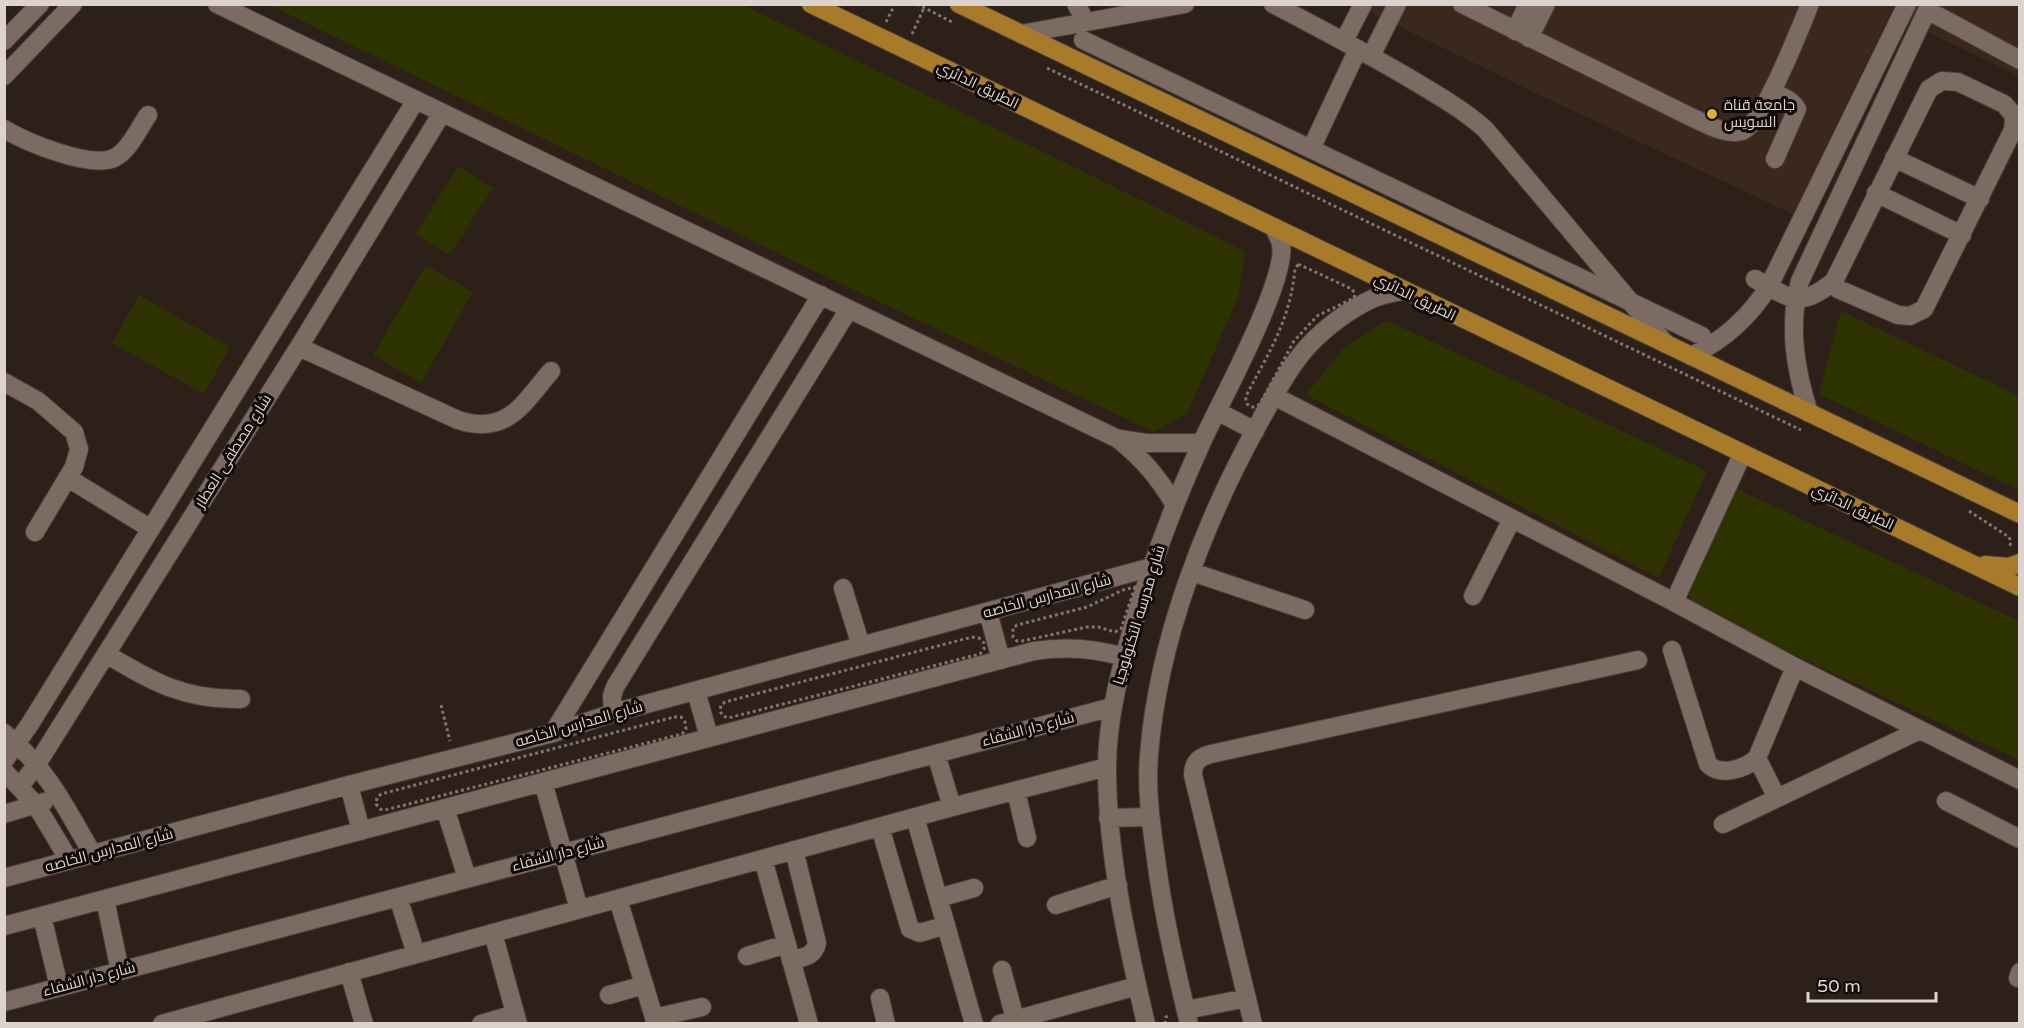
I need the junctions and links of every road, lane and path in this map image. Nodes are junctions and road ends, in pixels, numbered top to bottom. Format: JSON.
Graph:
{"nodes":[{"id":1,"x":40,"y":4,"type":"edge"},
{"id":2,"x":73,"y":4,"type":"edge"},
{"id":3,"x":217,"y":4,"type":"edge"},
{"id":4,"x":811,"y":4,"type":"edge"},
{"id":5,"x":895,"y":4,"type":"edge"},
{"id":6,"x":917,"y":4,"type":"edge"},
{"id":7,"x":959,"y":4,"type":"edge"},
{"id":8,"x":1076,"y":4,"type":"edge"},
{"id":9,"x":1185,"y":4,"type":"edge"},
{"id":10,"x":1273,"y":4,"type":"edge"},
{"id":11,"x":1363,"y":4,"type":"edge"},
{"id":12,"x":1397,"y":4,"type":"edge"},
{"id":13,"x":1462,"y":4,"type":"edge"},
{"id":14,"x":1528,"y":4,"type":"edge"},
{"id":15,"x":1546,"y":4,"type":"edge"},
{"id":16,"x":1810,"y":4,"type":"edge"},
{"id":17,"x":1907,"y":4,"type":"edge"},
{"id":18,"x":1929,"y":7,"type":"edge"},
{"id":19,"x":924,"y":8,"type":"junction"},
{"id":20,"x":877,"y":18,"type":"dead end"},
{"id":21,"x":886,"y":22,"type":"junction"},
{"id":22,"x":956,"y":23,"type":"dead end"},
{"id":23,"x":895,"y":26,"type":"dead end"},
{"id":24,"x":903,"y":31,"type":"dead end"},
{"id":25,"x":1084,"y":31,"type":"junction"},
{"id":26,"x":1021,"y":34,"type":"junction"},
{"id":27,"x":1522,"y":34,"type":"junction"},
{"id":28,"x":4,"y":41,"type":"edge"},
{"id":29,"x":1358,"y":49,"type":"junction"},
{"id":30,"x":2019,"y":60,"type":"edge"},
{"id":31,"x":1040,"y":64,"type":"dead end"},
{"id":32,"x":4,"y":76,"type":"edge"},
{"id":33,"x":1772,"y":92,"type":"junction"},
{"id":34,"x":416,"y":100,"type":"junction"},
{"id":35,"x":442,"y":113,"type":"junction"},
{"id":36,"x":148,"y":115,"type":"dead end"},
{"id":37,"x":4,"y":129,"type":"edge"},
{"id":38,"x":1311,"y":149,"type":"junction"},
{"id":39,"x":1894,"y":158,"type":"junction"},
{"id":40,"x":1775,"y":159,"type":"dead end"},
{"id":41,"x":1876,"y":193,"type":"junction"},
{"id":42,"x":1980,"y":199,"type":"junction"},
{"id":43,"x":1274,"y":227,"type":"junction"},
{"id":44,"x":1962,"y":235,"type":"junction"},
{"id":45,"x":1764,"y":279,"type":"junction"},
{"id":46,"x":1834,"y":281,"type":"junction"},
{"id":47,"x":1402,"y":291,"type":"junction"},
{"id":48,"x":820,"y":295,"type":"junction"},
{"id":49,"x":1795,"y":298,"type":"junction"},
{"id":50,"x":1630,"y":301,"type":"junction"},
{"id":51,"x":849,"y":309,"type":"junction"},
{"id":52,"x":276,"y":327,"type":"junction"},
{"id":53,"x":1702,"y":336,"type":"dead end"},
{"id":54,"x":300,"y":344,"type":"junction"},
{"id":55,"x":1667,"y":345,"type":"junction"},
{"id":56,"x":1691,"y":356,"type":"junction"},
{"id":57,"x":551,"y":370,"type":"dead end"},
{"id":58,"x":4,"y":382,"type":"edge"},
{"id":59,"x":1246,"y":396,"type":"joint"},
{"id":60,"x":1274,"y":396,"type":"junction"},
{"id":61,"x":1217,"y":411,"type":"junction"},
{"id":62,"x":1809,"y":413,"type":"junction"},
{"id":63,"x":1801,"y":430,"type":"dead end"},
{"id":64,"x":1255,"y":431,"type":"junction"},
{"id":65,"x":1118,"y":439,"type":"junction"},
{"id":66,"x":1201,"y":443,"type":"junction"},
{"id":67,"x":201,"y":449,"type":"junction"},
{"id":68,"x":1742,"y":455,"type":"junction"},
{"id":69,"x":225,"y":464,"type":"junction"},
{"id":70,"x":68,"y":478,"type":"junction"},
{"id":71,"x":1174,"y":505,"type":"junction"},
{"id":72,"x":1965,"y":508,"type":"dead end"},
{"id":73,"x":2011,"y":510,"type":"edge"},
{"id":74,"x":1512,"y":519,"type":"junction"},
{"id":75,"x":2019,"y":526,"type":"edge"},
{"id":76,"x":151,"y":529,"type":"junction"},
{"id":77,"x":35,"y":532,"type":"dead end"},
{"id":78,"x":663,"y":553,"type":"junction"},
{"id":79,"x":2003,"y":553,"type":"dead end"},
{"id":80,"x":1971,"y":563,"type":"junction"},
{"id":81,"x":2019,"y":563,"type":"edge"},
{"id":82,"x":1152,"y":567,"type":"junction"},
{"id":83,"x":688,"y":569,"type":"junction"},
{"id":84,"x":1192,"y":572,"type":"junction"},
{"id":85,"x":2019,"y":587,"type":"edge"},
{"id":86,"x":843,"y":588,"type":"dead end"},
{"id":87,"x":1473,"y":596,"type":"dead end"},
{"id":88,"x":1674,"y":602,"type":"junction"},
{"id":89,"x":1305,"y":610,"type":"dead end"},
{"id":90,"x":988,"y":612,"type":"junction"},
{"id":91,"x":1017,"y":625,"type":"joint"},
{"id":92,"x":972,"y":637,"type":"joint"},
{"id":93,"x":861,"y":646,"type":"junction"},
{"id":94,"x":1672,"y":650,"type":"dead end"},
{"id":95,"x":106,"y":654,"type":"junction"},
{"id":96,"x":1124,"y":657,"type":"junction"},
{"id":97,"x":1001,"y":660,"type":"junction"},
{"id":98,"x":1638,"y":660,"type":"dead end"},
{"id":99,"x":1795,"y":667,"type":"junction"},
{"id":100,"x":696,"y":691,"type":"junction"},
{"id":101,"x":241,"y":699,"type":"dead end"},
{"id":102,"x":441,"y":705,"type":"dead end"},
{"id":103,"x":1112,"y":707,"type":"junction"},
{"id":104,"x":613,"y":713,"type":"junction"},
{"id":105,"x":1920,"y":730,"type":"junction"},
{"id":106,"x":553,"y":733,"type":"junction"},
{"id":107,"x":709,"y":737,"type":"junction"},
{"id":108,"x":11,"y":738,"type":"edge"},
{"id":109,"x":936,"y":754,"type":"junction"},
{"id":110,"x":493,"y":756,"type":"junction"},
{"id":111,"x":454,"y":758,"type":"junction"},
{"id":112,"x":1757,"y":758,"type":"junction"},
{"id":113,"x":4,"y":761,"type":"edge"},
{"id":114,"x":37,"y":764,"type":"junction"},
{"id":115,"x":1107,"y":767,"type":"junction"},
{"id":116,"x":4,"y":771,"type":"edge"},
{"id":117,"x":2019,"y":780,"type":"edge"},
{"id":118,"x":543,"y":782,"type":"junction"},
{"id":119,"x":349,"y":785,"type":"junction"},
{"id":120,"x":20,"y":786,"type":"junction"},
{"id":121,"x":503,"y":786,"type":"junction"},
{"id":122,"x":1016,"y":790,"type":"junction"},
{"id":123,"x":60,"y":797,"type":"junction"},
{"id":124,"x":1777,"y":798,"type":"junction"},
{"id":125,"x":1946,"y":801,"type":"dead end"},
{"id":126,"x":36,"y":805,"type":"junction"},
{"id":127,"x":952,"y":807,"type":"junction"},
{"id":128,"x":446,"y":808,"type":"junction"},
{"id":129,"x":4,"y":814,"type":"edge"},
{"id":130,"x":915,"y":817,"type":"junction"},
{"id":131,"x":1150,"y":817,"type":"junction"},
{"id":132,"x":1108,"y":818,"type":"junction"},
{"id":133,"x":1723,"y":824,"type":"dead end"},
{"id":134,"x":880,"y":827,"type":"junction"},
{"id":135,"x":361,"y":831,"type":"junction"},
{"id":136,"x":1027,"y":838,"type":"dead end"},
{"id":137,"x":2019,"y":839,"type":"edge"},
{"id":138,"x":794,"y":850,"type":"junction"},
{"id":139,"x":563,"y":853,"type":"junction"},
{"id":140,"x":93,"y":855,"type":"junction"},
{"id":141,"x":763,"y":859,"type":"junction"},
{"id":142,"x":69,"y":860,"type":"junction"},
{"id":143,"x":4,"y":878,"type":"edge"},
{"id":144,"x":467,"y":878,"type":"junction"},
{"id":145,"x":1118,"y":885,"type":"junction"},
{"id":146,"x":974,"y":888,"type":"dead end"},
{"id":147,"x":398,"y":897,"type":"junction"},
{"id":148,"x":938,"y":898,"type":"junction"},
{"id":149,"x":105,"y":899,"type":"junction"},
{"id":150,"x":618,"y":899,"type":"junction"},
{"id":151,"x":1056,"y":905,"type":"dead end"},
{"id":152,"x":579,"y":909,"type":"junction"},
{"id":153,"x":42,"y":916,"type":"junction"},
{"id":154,"x":946,"y":925,"type":"junction"},
{"id":155,"x":4,"y":926,"type":"edge"},
{"id":156,"x":493,"y":933,"type":"junction"},
{"id":157,"x":789,"y":952,"type":"junction"},
{"id":158,"x":416,"y":954,"type":"junction"},
{"id":159,"x":747,"y":956,"type":"dead end"},
{"id":160,"x":1002,"y":970,"type":"dead end"},
{"id":161,"x":120,"y":971,"type":"junction"},
{"id":162,"x":349,"y":972,"type":"junction"},
{"id":163,"x":644,"y":985,"type":"junction"},
{"id":164,"x":1137,"y":986,"type":"junction"},
{"id":165,"x":59,"y":987,"type":"junction"},
{"id":166,"x":609,"y":995,"type":"dead end"},
{"id":167,"x":880,"y":998,"type":"dead end"},
{"id":168,"x":1247,"y":998,"type":"junction"},
{"id":169,"x":4,"y":1002,"type":"edge"},
{"id":170,"x":702,"y":1007,"type":"dead end"},
{"id":171,"x":219,"y":1016,"type":"edge"},
{"id":172,"x":1188,"y":1017,"type":"edge"},
{"id":173,"x":517,"y":1019,"type":"edge"},
{"id":174,"x":655,"y":1021,"type":"edge"},
{"id":175,"x":1018,"y":1021,"type":"edge"},
{"id":176,"x":162,"y":1023,"type":"edge"},
{"id":177,"x":364,"y":1023,"type":"edge"},
{"id":178,"x":481,"y":1023,"type":"edge"},
{"id":179,"x":809,"y":1023,"type":"edge"},
{"id":180,"x":886,"y":1023,"type":"edge"},
{"id":181,"x":974,"y":1023,"type":"edge"},
{"id":182,"x":1146,"y":1023,"type":"edge"},
{"id":183,"x":1253,"y":1023,"type":"edge"}],
"edges":[{"from":1,"to":28,"type":"street"},
{"from":2,"to":32,"type":"street"},
{"from":3,"to":34,"type":"street"},
{"from":4,"to":43,"type":"main road","name":"الطريق الدائري"},
{"from":5,"to":21,"type":"path"},
{"from":6,"to":19,"type":"path"},
{"from":7,"to":26,"type":"main road"},
{"from":8,"to":25,"type":"street"},
{"from":9,"to":25,"type":"street"},
{"from":10,"to":29,"type":"street"},
{"from":11,"to":29,"type":"street"},
{"from":12,"to":29,"type":"street"},
{"from":13,"to":27,"type":"street"},
{"from":14,"to":27,"type":"street"},
{"from":15,"to":27,"type":"street"},
{"from":16,"to":33,"type":"street"},
{"from":17,"to":45,"type":"street"},
{"from":18,"to":30,"type":"street"},
{"from":18,"to":49,"type":"street"},
{"from":19,"to":22,"type":"path"},
{"from":19,"to":24,"type":"path"},
{"from":20,"to":21,"type":"path"},
{"from":21,"to":23,"type":"path"},
{"from":25,"to":26,"type":"street"},
{"from":25,"to":38,"type":"street"},
{"from":26,"to":55,"type":"main road"},
{"from":27,"to":33,"type":"street"},
{"from":29,"to":38,"type":"street"},
{"from":29,"to":50,"type":"street"},
{"from":31,"to":63,"type":"path"},
{"from":33,"to":40,"type":"street"},
{"from":34,"to":35,"type":"street"},
{"from":34,"to":52,"type":"street","name":"شارع مصطفى العطار"},
{"from":35,"to":48,"type":"street"},
{"from":35,"to":54,"type":"street","name":"شارع مصطفى العطار"},
{"from":36,"to":37,"type":"street"},
{"from":38,"to":50,"type":"street"},
{"from":39,"to":41,"type":"street"},
{"from":39,"to":42,"type":"street"},
{"from":39,"to":42,"type":"street"},
{"from":41,"to":44,"type":"street"},
{"from":41,"to":46,"type":"street"},
{"from":42,"to":44,"type":"street"},
{"from":43,"to":47,"type":"main road","name":"الطريق الدائري"},
{"from":43,"to":61,"type":"street","name":"شارع مدرسه التكنولوجيا"},
{"from":44,"to":46,"type":"street"},
{"from":45,"to":49,"type":"street"},
{"from":45,"to":56,"type":"street"},
{"from":46,"to":49,"type":"street"},
{"from":47,"to":60,"type":"street"},
{"from":47,"to":68,"type":"main road","name":"الطريق الدائري"},
{"from":48,"to":51,"type":"street"},
{"from":48,"to":78,"type":"street"},
{"from":49,"to":62,"type":"street"},
{"from":50,"to":53,"type":"street"},
{"from":50,"to":55,"type":"street"},
{"from":51,"to":65,"type":"street"},
{"from":51,"to":83,"type":"street"},
{"from":52,"to":54,"type":"street"},
{"from":52,"to":67,"type":"street","name":"شارع مصطفى العطار"},
{"from":54,"to":57,"type":"street"},
{"from":54,"to":69,"type":"street","name":"شارع مصطفى العطار"},
{"from":55,"to":56,"type":"main road"},
{"from":56,"to":62,"type":"main road"},
{"from":58,"to":70,"type":"street"},
{"from":59,"to":59,"type":"path"},
{"from":60,"to":64,"type":"street"},
{"from":60,"to":74,"type":"street"},
{"from":61,"to":64,"type":"street"},
{"from":61,"to":66,"type":"street","name":"شارع مدرسه التكنولوجيا"},
{"from":62,"to":73,"type":"main road"},
{"from":64,"to":84,"type":"street"},
{"from":65,"to":66,"type":"street"},
{"from":65,"to":71,"type":"street"},
{"from":66,"to":71,"type":"street","name":"شارع مدرسه التكنولوجيا"},
{"from":67,"to":69,"type":"street"},
{"from":67,"to":76,"type":"street","name":"شارع مصطفى العطار"},
{"from":68,"to":80,"type":"main road","name":"الطريق الدائري"},
{"from":68,"to":88,"type":"street"},
{"from":69,"to":95,"type":"street","name":"شارع مصطفى العطار"},
{"from":70,"to":76,"type":"street"},
{"from":70,"to":77,"type":"street"},
{"from":71,"to":82,"type":"street","name":"شارع مدرسه التكنولوجيا"},
{"from":72,"to":79,"type":"path"},
{"from":73,"to":75,"type":"main road"},
{"from":74,"to":87,"type":"street"},
{"from":74,"to":88,"type":"street"},
{"from":76,"to":108,"type":"street","name":"شارع مصطفى العطار"},
{"from":78,"to":83,"type":"street"},
{"from":78,"to":106,"type":"street"},
{"from":80,"to":81,"type":"main road"},
{"from":80,"to":85,"type":"main road","name":"الطريق الدائري"},
{"from":82,"to":90,"type":"street","name":"شارع المدارس الخاصه"},
{"from":82,"to":96,"type":"street","name":"شارع مدرسه التكنولوجيا"},
{"from":83,"to":104,"type":"street"},
{"from":84,"to":89,"type":"street"},
{"from":84,"to":131,"type":"street"},
{"from":86,"to":93,"type":"street"},
{"from":88,"to":99,"type":"street"},
{"from":90,"to":93,"type":"street","name":"شارع المدارس الخاصه"},
{"from":90,"to":97,"type":"street"},
{"from":91,"to":91,"type":"path"},
{"from":92,"to":92,"type":"path"},
{"from":93,"to":100,"type":"street","name":"شارع المدارس الخاصه"},
{"from":94,"to":112,"type":"street"},
{"from":95,"to":101,"type":"street"},
{"from":95,"to":114,"type":"street","name":"شارع مصطفى العطار"},
{"from":96,"to":97,"type":"street"},
{"from":96,"to":103,"type":"street","name":"شارع مدرسه التكنولوجيا"},
{"from":97,"to":107,"type":"street"},
{"from":98,"to":168,"type":"street"},
{"from":99,"to":105,"type":"street"},
{"from":99,"to":112,"type":"street"},
{"from":100,"to":104,"type":"street","name":"شارع المدارس الخاصه"},
{"from":100,"to":107,"type":"street"},
{"from":102,"to":111,"type":"path"},
{"from":103,"to":109,"type":"street","name":"شارع دار الشفاء"},
{"from":103,"to":115,"type":"street","name":"شارع مدرسه التكنولوجيا"},
{"from":104,"to":106,"type":"street","name":"شارع المدارس الخاصه"},
{"from":105,"to":117,"type":"street"},
{"from":105,"to":124,"type":"street"},
{"from":106,"to":110,"type":"street","name":"شارع المدارس الخاصه"},
{"from":107,"to":118,"type":"street"},
{"from":108,"to":113,"type":"street","name":"شارع مصطفى العطار"},
{"from":108,"to":114,"type":"street"},
{"from":109,"to":127,"type":"street"},
{"from":109,"to":139,"type":"street","name":"شارع دار الشفاء"},
{"from":110,"to":111,"type":"street","name":"شارع المدارس الخاصه"},
{"from":110,"to":121,"type":"path"},
{"from":110,"to":121,"type":"path"},
{"from":110,"to":121,"type":"path"},
{"from":111,"to":119,"type":"street","name":"شارع المدارس الخاصه"},
{"from":112,"to":124,"type":"street"},
{"from":114,"to":120,"type":"street","name":"شارع مصطفى العطار"},
{"from":114,"to":123,"type":"street"},
{"from":115,"to":122,"type":"street"},
{"from":115,"to":132,"type":"street","name":"شارع مدرسه التكنولوجيا"},
{"from":116,"to":120,"type":"street"},
{"from":118,"to":121,"type":"street"},
{"from":118,"to":139,"type":"street"},
{"from":119,"to":135,"type":"street"},
{"from":119,"to":140,"type":"street","name":"شارع المدارس الخاصه"},
{"from":120,"to":126,"type":"street"},
{"from":121,"to":128,"type":"street"},
{"from":122,"to":127,"type":"street"},
{"from":122,"to":136,"type":"street"},
{"from":123,"to":126,"type":"street"},
{"from":123,"to":140,"type":"street"},
{"from":124,"to":133,"type":"street"},
{"from":125,"to":137,"type":"street"},
{"from":126,"to":129,"type":"street"},
{"from":126,"to":142,"type":"street"},
{"from":127,"to":130,"type":"street"},
{"from":128,"to":135,"type":"street"},
{"from":128,"to":144,"type":"street"},
{"from":130,"to":134,"type":"street"},
{"from":130,"to":148,"type":"street"},
{"from":131,"to":132,"type":"street"},
{"from":131,"to":172,"type":"street"},
{"from":132,"to":145,"type":"street","name":"شارع مدرسه التكنولوجيا"},
{"from":134,"to":138,"type":"street"},
{"from":134,"to":154,"type":"street"},
{"from":135,"to":149,"type":"street"},
{"from":138,"to":141,"type":"street"},
{"from":138,"to":157,"type":"street"},
{"from":139,"to":144,"type":"street","name":"شارع دار الشفاء"},
{"from":139,"to":152,"type":"street"},
{"from":140,"to":142,"type":"street","name":"شارع المدارس الخاصه"},
{"from":141,"to":150,"type":"street"},
{"from":141,"to":157,"type":"street"},
{"from":142,"to":143,"type":"street","name":"شارع المدارس الخاصه"},
{"from":144,"to":147,"type":"street","name":"شارع دار الشفاء"},
{"from":145,"to":151,"type":"street"},
{"from":145,"to":164,"type":"street","name":"شارع مدرسه التكنولوجيا"},
{"from":146,"to":148,"type":"street"},
{"from":147,"to":158,"type":"street"},
{"from":147,"to":161,"type":"street","name":"شارع دار الشفاء"},
{"from":148,"to":154,"type":"street"},
{"from":149,"to":153,"type":"street"},
{"from":149,"to":161,"type":"street"},
{"from":150,"to":152,"type":"street"},
{"from":150,"to":163,"type":"street"},
{"from":152,"to":156,"type":"street"},
{"from":153,"to":155,"type":"street"},
{"from":153,"to":165,"type":"street"},
{"from":154,"to":181,"type":"street"},
{"from":156,"to":158,"type":"street"},
{"from":156,"to":173,"type":"street"},
{"from":157,"to":159,"type":"street"},
{"from":157,"to":179,"type":"street"},
{"from":158,"to":162,"type":"street"},
{"from":160,"to":175,"type":"street"},
{"from":161,"to":165,"type":"street","name":"شارع دار الشفاء"},
{"from":162,"to":171,"type":"street"},
{"from":162,"to":177,"type":"street"},
{"from":163,"to":166,"type":"street"},
{"from":163,"to":174,"type":"street"},
{"from":164,"to":175,"type":"street"},
{"from":164,"to":182,"type":"street","name":"شارع مدرسه التكنولوجيا"},
{"from":165,"to":169,"type":"street","name":"شارع دار الشفاء"},
{"from":167,"to":180,"type":"street"},
{"from":168,"to":172,"type":"street"},
{"from":168,"to":183,"type":"street"},
{"from":170,"to":174,"type":"street"},
{"from":171,"to":176,"type":"street"},
{"from":173,"to":178,"type":"street"}]}
